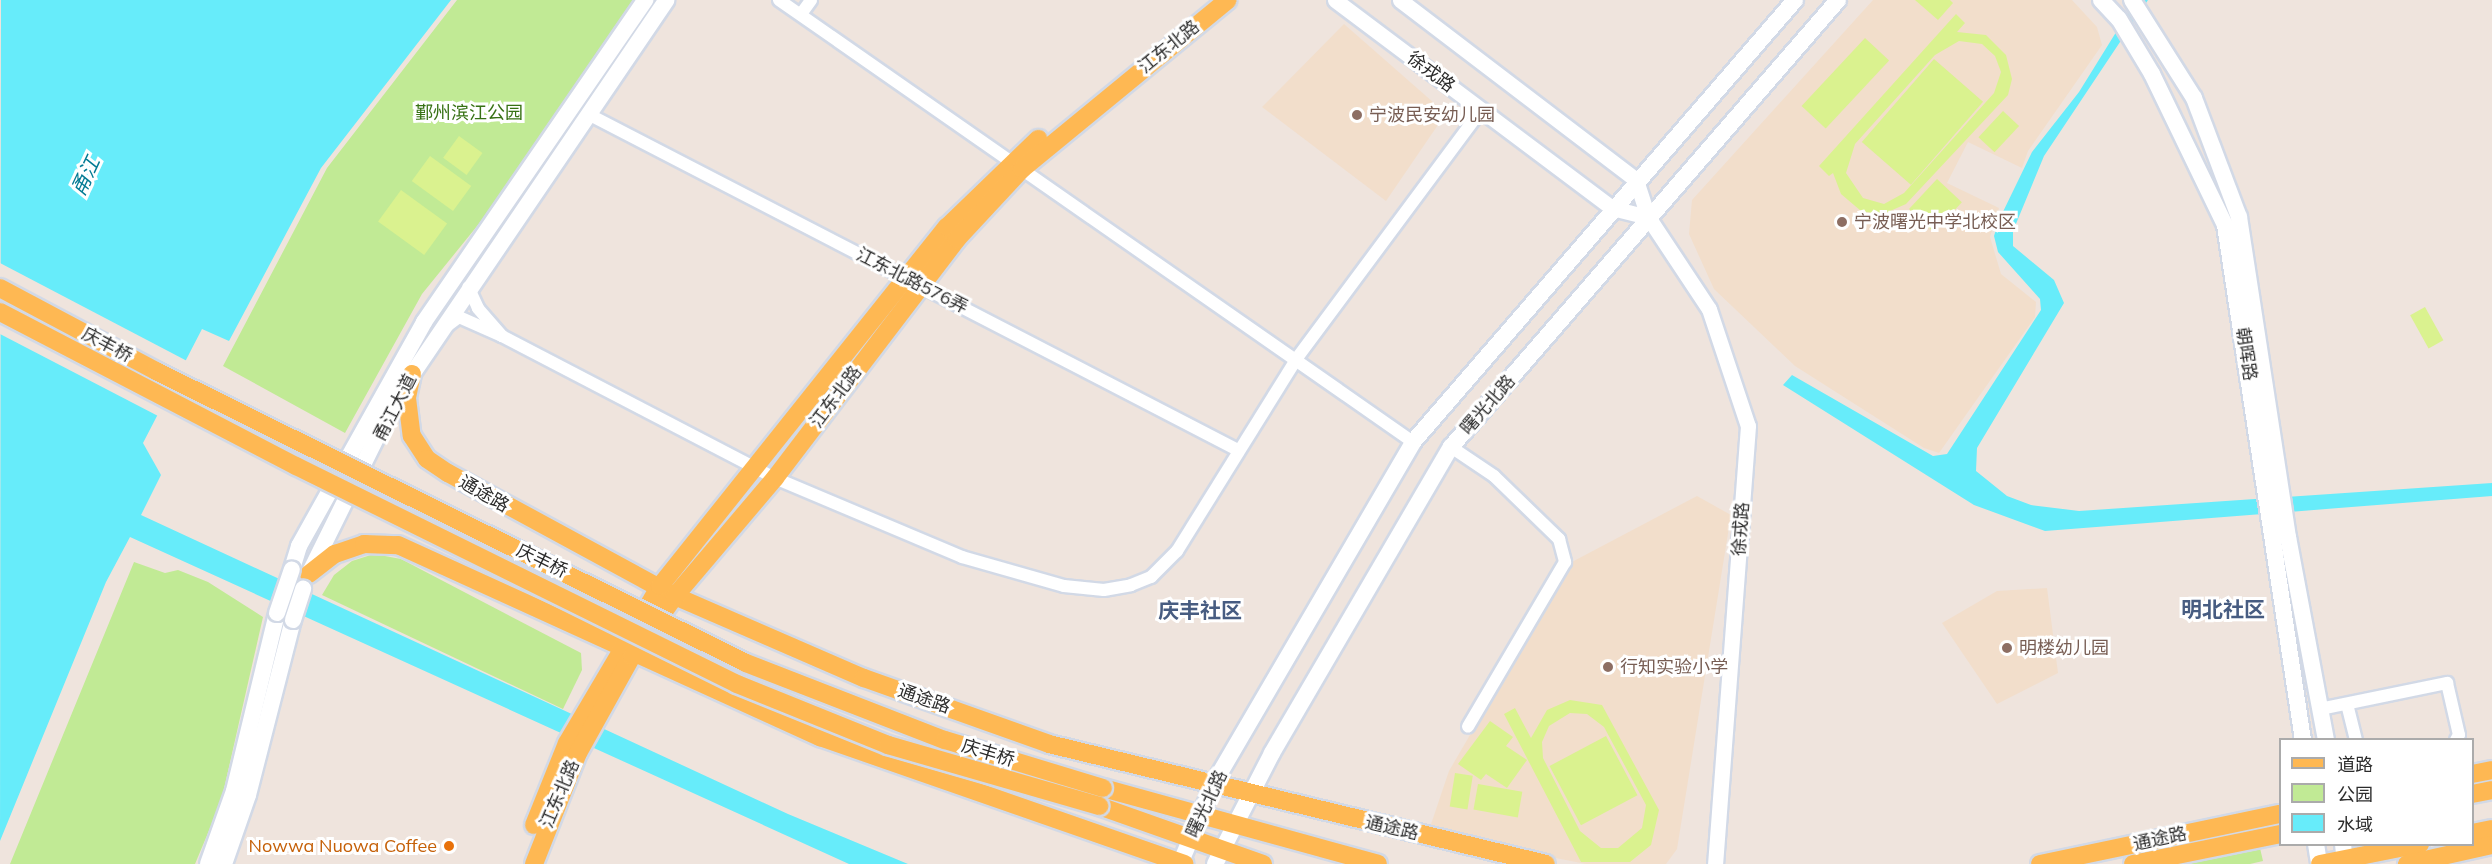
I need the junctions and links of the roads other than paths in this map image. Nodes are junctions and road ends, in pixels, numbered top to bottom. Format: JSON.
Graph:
{"nodes":[{"id":1,"x":645,"y":0,"type":"edge"},
{"id":2,"x":666,"y":0,"type":"edge"},
{"id":3,"x":779,"y":0,"type":"edge"},
{"id":4,"x":811,"y":0,"type":"edge"},
{"id":5,"x":1208,"y":0,"type":"edge"},
{"id":6,"x":1228,"y":0,"type":"edge"},
{"id":7,"x":1335,"y":0,"type":"edge"},
{"id":8,"x":1401,"y":0,"type":"edge"},
{"id":9,"x":1796,"y":0,"type":"edge"},
{"id":10,"x":1838,"y":0,"type":"edge"},
{"id":11,"x":2101,"y":0,"type":"edge"},
{"id":12,"x":2136,"y":6,"type":"edge"},
{"id":13,"x":801,"y":14,"type":"junction"},
{"id":14,"x":1481,"y":110,"type":"junction"},
{"id":15,"x":588,"y":114,"type":"junction"},
{"id":16,"x":1016,"y":165,"type":"junction"},
{"id":17,"x":1636,"y":180,"type":"junction"},
{"id":18,"x":1612,"y":208,"type":"junction"},
{"id":19,"x":1648,"y":217,"type":"junction"},
{"id":20,"x":913,"y":281,"type":"junction"},
{"id":21,"x":468,"y":287,"type":"junction"},
{"id":22,"x":0,"y":288,"type":"edge"},
{"id":23,"x":0,"y":312,"type":"edge"},
{"id":24,"x":438,"y":332,"type":"junction"},
{"id":25,"x":502,"y":336,"type":"junction"},
{"id":26,"x":1297,"y":358,"type":"junction"},
{"id":27,"x":412,"y":374,"type":"junction"},
{"id":28,"x":1413,"y":442,"type":"junction"},
{"id":29,"x":1451,"y":447,"type":"junction"},
{"id":30,"x":1236,"y":449,"type":"junction"},
{"id":31,"x":758,"y":469,"type":"junction"},
{"id":32,"x":2271,"y":470,"type":"junction"},
{"id":33,"x":775,"y":478,"type":"junction"},
{"id":34,"x":2281,"y":536,"type":"junction"},
{"id":35,"x":301,"y":577,"type":"junction"},
{"id":36,"x":667,"y":591,"type":"junction"},
{"id":37,"x":285,"y":616,"type":"junction"},
{"id":38,"x":625,"y":652,"type":"junction"},
{"id":39,"x":2347,"y":704,"type":"junction"},
{"id":40,"x":2320,"y":709,"type":"junction"},
{"id":41,"x":1468,"y":727,"type":"dead end"},
{"id":42,"x":2303,"y":738,"type":"edge"},
{"id":43,"x":2326,"y":738,"type":"edge"},
{"id":44,"x":2356,"y":738,"type":"edge"},
{"id":45,"x":2457,"y":738,"type":"edge"},
{"id":46,"x":572,"y":748,"type":"junction"},
{"id":47,"x":2492,"y":770,"type":"edge"},
{"id":48,"x":2474,"y":774,"type":"edge"},
{"id":49,"x":1214,"y":783,"type":"junction"},
{"id":50,"x":1103,"y":788,"type":"joint"},
{"id":51,"x":2492,"y":790,"type":"edge"},
{"id":52,"x":2474,"y":794,"type":"edge"},
{"id":53,"x":1249,"y":795,"type":"junction"},
{"id":54,"x":2279,"y":814,"type":"edge"},
{"id":55,"x":1201,"y":815,"type":"junction"},
{"id":56,"x":1234,"y":824,"type":"junction"},
{"id":57,"x":2492,"y":829,"type":"edge"},
{"id":58,"x":2474,"y":833,"type":"edge"},
{"id":59,"x":2279,"y":834,"type":"edge"},
{"id":60,"x":1191,"y":838,"type":"junction"},
{"id":61,"x":2492,"y":845,"type":"edge"},
{"id":62,"x":2316,"y":846,"type":"edge"},
{"id":63,"x":2407,"y":846,"type":"edge"},
{"id":64,"x":2344,"y":856,"type":"edge"},
{"id":65,"x":1218,"y":857,"type":"edge"},
{"id":66,"x":208,"y":864,"type":"edge"},
{"id":67,"x":224,"y":864,"type":"edge"},
{"id":68,"x":523,"y":864,"type":"edge"},
{"id":69,"x":534,"y":864,"type":"edge"},
{"id":70,"x":1182,"y":864,"type":"edge"},
{"id":71,"x":1263,"y":864,"type":"edge"},
{"id":72,"x":1378,"y":864,"type":"edge"},
{"id":73,"x":1546,"y":864,"type":"edge"},
{"id":74,"x":1715,"y":864,"type":"edge"},
{"id":75,"x":2040,"y":864,"type":"edge"},
{"id":76,"x":2133,"y":864,"type":"edge"},
{"id":77,"x":2320,"y":864,"type":"edge"},
{"id":78,"x":2407,"y":864,"type":"edge"}],
"edges":[{"from":1,"to":35,"type":"main road","name":"甬江大道"},
{"from":2,"to":15,"type":"main road","name":"甬江大道"},
{"from":3,"to":13,"type":"street"},
{"from":4,"to":13,"type":"street"},
{"from":5,"to":16,"type":"main road","name":"江东北路"},
{"from":6,"to":16,"type":"main road","name":"江东北路"},
{"from":7,"to":14,"type":"street","name":"徐戎路"},
{"from":8,"to":17,"type":"street"},
{"from":9,"to":17,"type":"main road","name":"曙光北路"},
{"from":10,"to":19,"type":"main road","name":"曙光北路"},
{"from":11,"to":32,"type":"main road","name":"朝晖路"},
{"from":12,"to":32,"type":"main road","name":"朝晖路"},
{"from":13,"to":16,"type":"street"},
{"from":14,"to":18,"type":"street","name":"徐戎路"},
{"from":14,"to":26,"type":"street"},
{"from":15,"to":20,"type":"street","name":"江东北路576弄"},
{"from":15,"to":21,"type":"main road","name":"甬江大道"},
{"from":16,"to":20,"type":"main road","name":"江东北路"},
{"from":16,"to":26,"type":"street"},
{"from":17,"to":18,"type":"main road","name":"曙光北路"},
{"from":17,"to":19,"type":"street","name":"徐戎路"},
{"from":18,"to":19,"type":"street","name":"徐戎路"},
{"from":18,"to":28,"type":"main road","name":"曙光北路"},
{"from":19,"to":29,"type":"main road","name":"曙光北路"},
{"from":19,"to":74,"type":"street","name":"徐戎路"},
{"from":20,"to":30,"type":"street","name":"江东北路576弄"},
{"from":20,"to":31,"type":"main road","name":"江东北路"},
{"from":20,"to":33,"type":"main road","name":"江东北路"},
{"from":21,"to":24,"type":"main road","name":"甬江大道"},
{"from":21,"to":25,"type":"street"},
{"from":22,"to":50,"type":"main road","name":"庆丰桥","bridge":true},
{"from":23,"to":60,"type":"main road","name":"庆丰桥","bridge":true},
{"from":24,"to":25,"type":"street"},
{"from":24,"to":27,"type":"main road","name":"甬江大道"},
{"from":25,"to":31,"type":"street"},
{"from":26,"to":28,"type":"street"},
{"from":26,"to":30,"type":"street"},
{"from":27,"to":35,"type":"main road","name":"甬江大道"},
{"from":27,"to":36,"type":"main road","name":"通途路"},
{"from":28,"to":49,"type":"main road","name":"曙光北路"},
{"from":29,"to":41,"type":"street"},
{"from":29,"to":53,"type":"main road","name":"曙光北路"},
{"from":30,"to":33,"type":"street"},
{"from":31,"to":33,"type":"street"},
{"from":31,"to":36,"type":"main road","name":"江东北路"},
{"from":32,"to":34,"type":"main road","name":"朝晖路"},
{"from":33,"to":36,"type":"main road","name":"江东北路"},
{"from":34,"to":40,"type":"main road","name":"朝晖路"},
{"from":34,"to":42,"type":"main road","name":"朝晖路"},
{"from":35,"to":37,"type":"main road","name":"甬江大道","bridge":true},
{"from":35,"to":38,"type":"main road"},
{"from":36,"to":38,"type":"main road","name":"江东北路"},
{"from":36,"to":49,"type":"main road","name":"通途路"},
{"from":37,"to":66,"type":"main road","name":"甬江大道"},
{"from":37,"to":67,"type":"main road","name":"甬江大道"},
{"from":38,"to":46,"type":"main road","name":"江东北路"},
{"from":38,"to":70,"type":"main road"},
{"from":39,"to":40,"type":"street"},
{"from":39,"to":44,"type":"street"},
{"from":39,"to":45,"type":"street"},
{"from":40,"to":43,"type":"main road","name":"朝晖路"},
{"from":46,"to":68,"type":"main road","name":"江东北路"},
{"from":46,"to":69,"type":"main road","name":"江东北路"},
{"from":47,"to":48,"type":"main road"},
{"from":49,"to":53,"type":"main road","name":"通途路"},
{"from":49,"to":55,"type":"main road","name":"曙光北路"},
{"from":50,"to":55,"type":"main road","name":"通途路"},
{"from":51,"to":52,"type":"main road"},
{"from":53,"to":56,"type":"main road","name":"曙光北路"},
{"from":53,"to":73,"type":"main road","name":"通途路"},
{"from":54,"to":75,"type":"main road","name":"通途路"},
{"from":55,"to":56,"type":"main road","name":"通途路"},
{"from":55,"to":60,"type":"main road","name":"曙光北路"},
{"from":56,"to":65,"type":"main road","name":"曙光北路"},
{"from":56,"to":72,"type":"main road","name":"通途路"},
{"from":57,"to":58,"type":"main road"},
{"from":59,"to":76,"type":"main road","name":"通途路"},
{"from":60,"to":65,"type":"main road"},
{"from":60,"to":70,"type":"main road","name":"曙光北路"},
{"from":61,"to":78,"type":"main road"},
{"from":62,"to":77,"type":"main road"},
{"from":63,"to":64,"type":"main road"},
{"from":64,"to":77,"type":"main road"},
{"from":65,"to":71,"type":"main road"}]}
